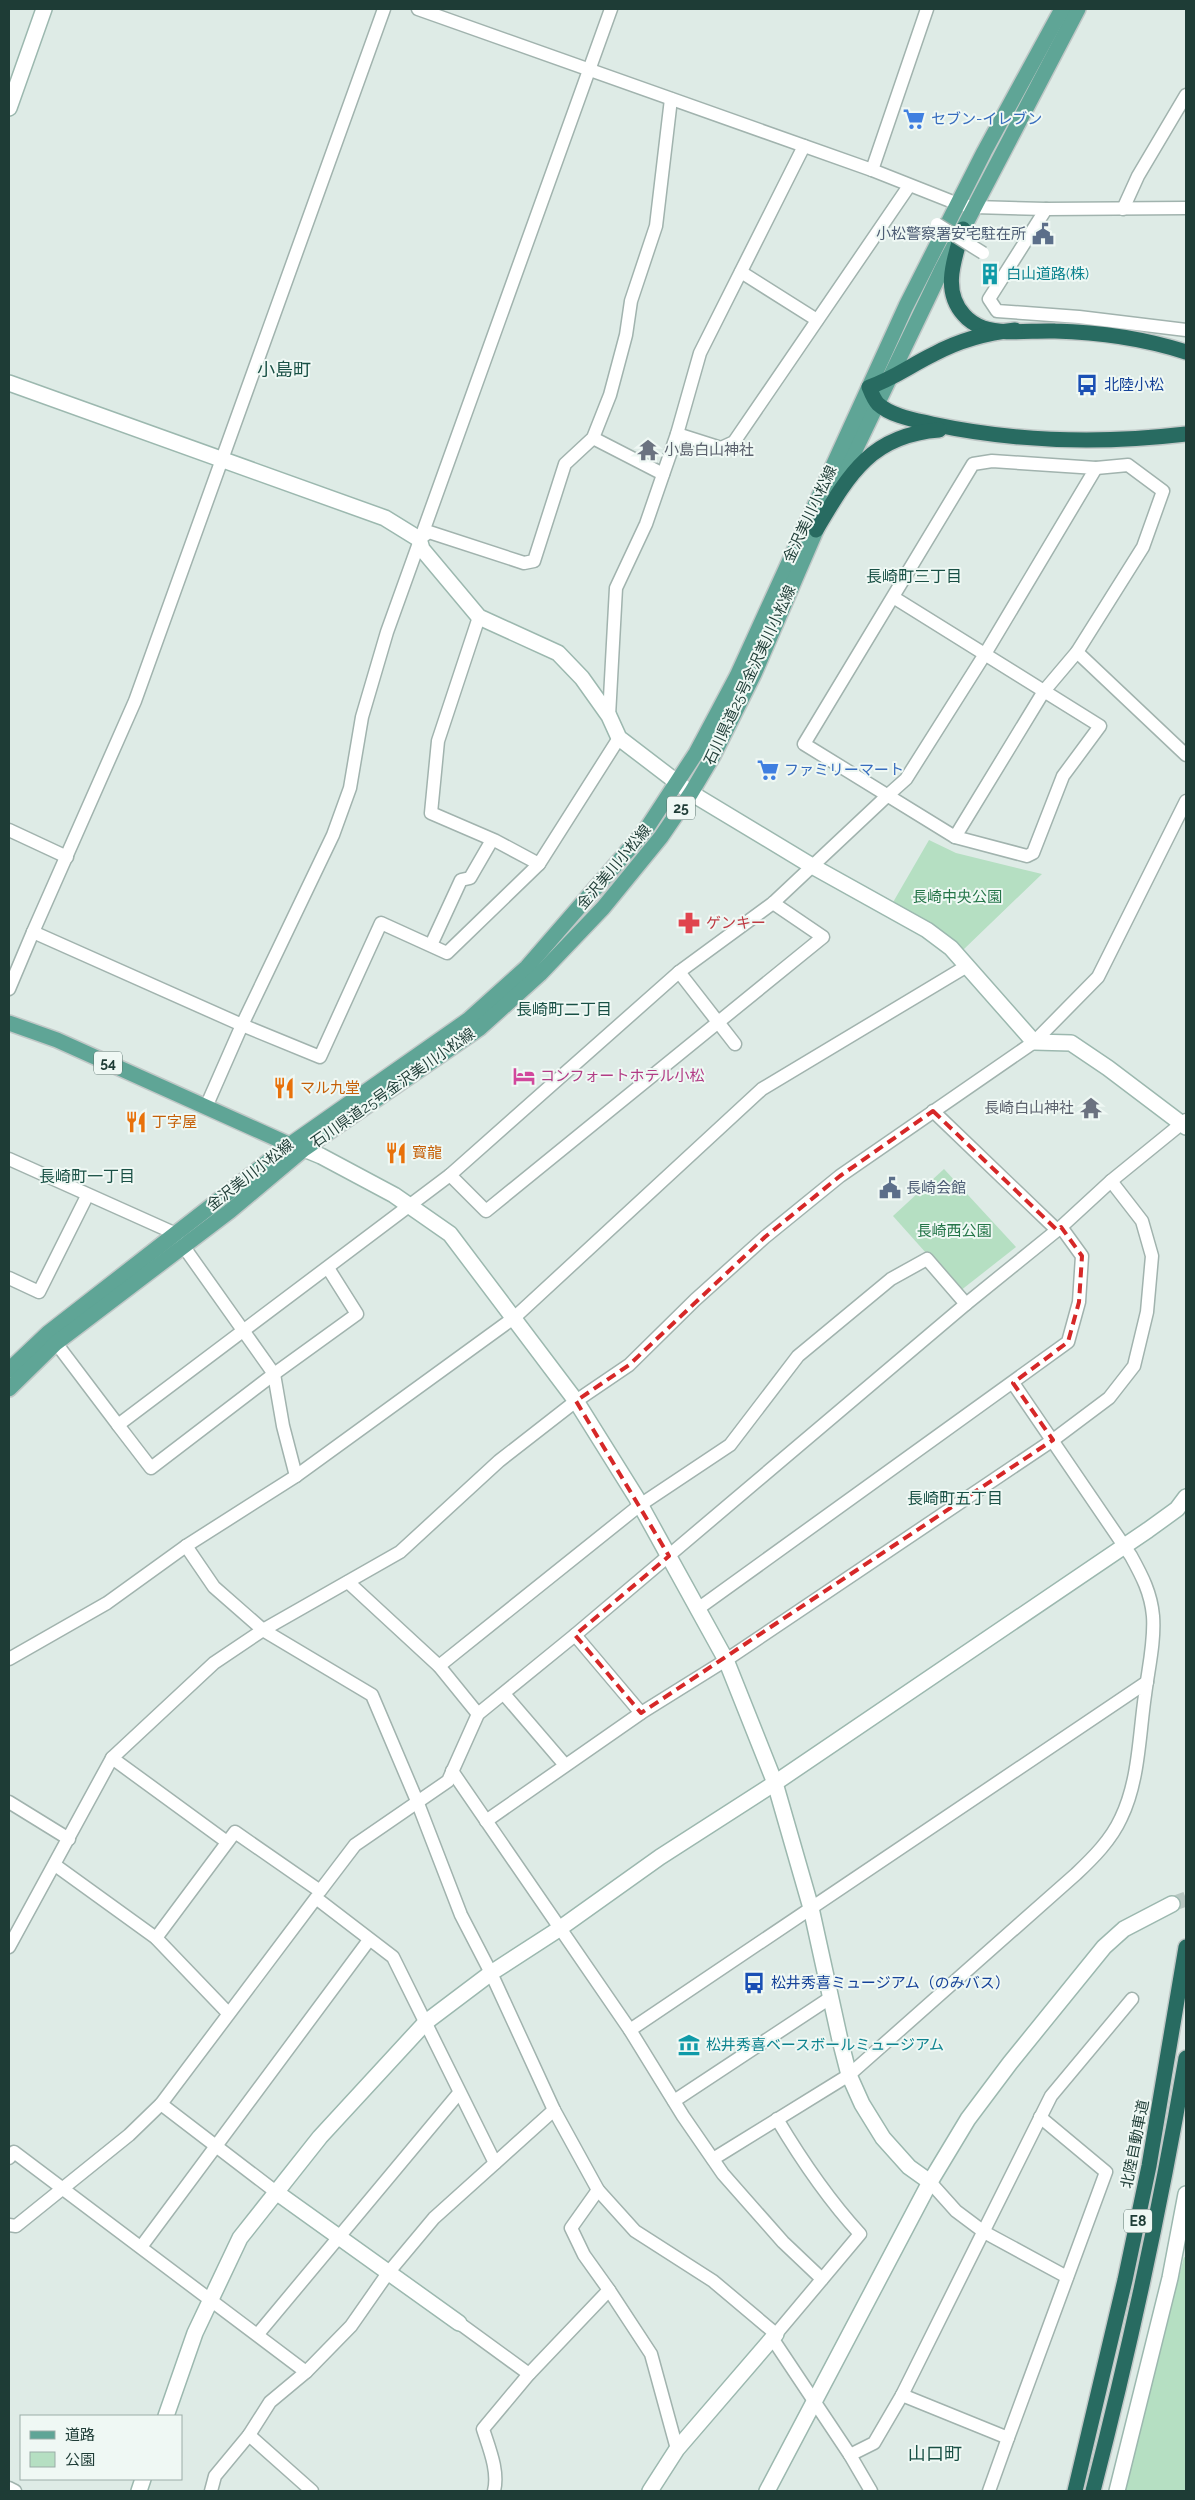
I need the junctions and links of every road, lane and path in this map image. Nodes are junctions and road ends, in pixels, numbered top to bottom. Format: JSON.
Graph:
{"nodes":[{"id":1,"x":44,"y":9,"type":"edge"},
{"id":2,"x":384,"y":9,"type":"edge"},
{"id":3,"x":418,"y":9,"type":"edge"},
{"id":4,"x":611,"y":9,"type":"edge"},
{"id":5,"x":927,"y":9,"type":"edge"},
{"id":6,"x":1062,"y":9,"type":"edge"},
{"id":7,"x":1078,"y":9,"type":"edge"},
{"id":8,"x":589,"y":70,"type":"junction"},
{"id":9,"x":1186,"y":95,"type":"edge"},
{"id":10,"x":670,"y":99,"type":"junction"},
{"id":11,"x":9,"y":108,"type":"edge"},
{"id":12,"x":804,"y":146,"type":"junction"},
{"id":13,"x":872,"y":170,"type":"junction"},
{"id":14,"x":908,"y":186,"type":"junction"},
{"id":15,"x":958,"y":204,"type":"junction"},
{"id":16,"x":974,"y":207,"type":"junction"},
{"id":17,"x":1186,"y":208,"type":"edge"},
{"id":18,"x":1046,"y":209,"type":"junction"},
{"id":19,"x":1123,"y":209,"type":"junction"},
{"id":20,"x":937,"y":224,"type":"dead end"},
{"id":21,"x":963,"y":229,"type":"junction"},
{"id":22,"x":983,"y":253,"type":"dead end"},
{"id":23,"x":741,"y":272,"type":"junction"},
{"id":24,"x":817,"y":320,"type":"junction"},
{"id":25,"x":1015,"y":330,"type":"junction"},
{"id":26,"x":1186,"y":330,"type":"edge"},
{"id":27,"x":1186,"y":352,"type":"edge"},
{"id":28,"x":888,"y":381,"type":"junction"},
{"id":29,"x":9,"y":383,"type":"edge"},
{"id":30,"x":869,"y":387,"type":"junction"},
{"id":31,"x":878,"y":404,"type":"junction"},
{"id":32,"x":963,"y":430,"type":"junction"},
{"id":33,"x":677,"y":434,"type":"junction"},
{"id":34,"x":1183,"y":434,"type":"edge"},
{"id":35,"x":593,"y":438,"type":"junction"},
{"id":36,"x":223,"y":460,"type":"junction"},
{"id":37,"x":1096,"y":468,"type":"junction"},
{"id":38,"x":663,"y":474,"type":"junction"},
{"id":39,"x":816,"y":530,"type":"junction"},
{"id":40,"x":419,"y":539,"type":"junction"},
{"id":41,"x":893,"y":597,"type":"junction"},
{"id":42,"x":479,"y":617,"type":"junction"},
{"id":43,"x":1077,"y":652,"type":"junction"},
{"id":44,"x":985,"y":654,"type":"junction"},
{"id":45,"x":1044,"y":691,"type":"junction"},
{"id":46,"x":609,"y":716,"type":"junction"},
{"id":47,"x":619,"y":738,"type":"junction"},
{"id":48,"x":1186,"y":755,"type":"edge"},
{"id":49,"x":678,"y":784,"type":"junction"},
{"id":50,"x":692,"y":794,"type":"junction"},
{"id":51,"x":888,"y":795,"type":"junction"},
{"id":52,"x":1186,"y":801,"type":"edge"},
{"id":53,"x":9,"y":830,"type":"edge"},
{"id":54,"x":955,"y":837,"type":"junction"},
{"id":55,"x":492,"y":840,"type":"junction"},
{"id":56,"x":67,"y":857,"type":"junction"},
{"id":57,"x":539,"y":864,"type":"junction"},
{"id":58,"x":812,"y":866,"type":"junction"},
{"id":59,"x":773,"y":903,"type":"junction"},
{"id":60,"x":33,"y":932,"type":"junction"},
{"id":61,"x":431,"y":945,"type":"junction"},
{"id":62,"x":967,"y":966,"type":"junction"},
{"id":63,"x":679,"y":972,"type":"junction"},
{"id":64,"x":9,"y":989,"type":"edge"},
{"id":65,"x":718,"y":1022,"type":"junction"},
{"id":66,"x":9,"y":1023,"type":"edge"},
{"id":67,"x":242,"y":1025,"type":"junction"},
{"id":68,"x":1034,"y":1042,"type":"junction"},
{"id":69,"x":735,"y":1044,"type":"dead end"},
{"id":70,"x":206,"y":1107,"type":"junction"},
{"id":71,"x":933,"y":1111,"type":"junction"},
{"id":72,"x":1185,"y":1124,"type":"edge"},
{"id":73,"x":288,"y":1146,"type":"junction"},
{"id":74,"x":304,"y":1150,"type":"junction"},
{"id":75,"x":9,"y":1159,"type":"edge"},
{"id":76,"x":450,"y":1175,"type":"junction"},
{"id":77,"x":1111,"y":1181,"type":"junction"},
{"id":78,"x":87,"y":1196,"type":"junction"},
{"id":79,"x":410,"y":1206,"type":"junction"},
{"id":80,"x":1059,"y":1228,"type":"junction"},
{"id":81,"x":179,"y":1239,"type":"junction"},
{"id":82,"x":328,"y":1268,"type":"junction"},
{"id":83,"x":9,"y":1278,"type":"edge"},
{"id":84,"x":966,"y":1304,"type":"junction"},
{"id":85,"x":515,"y":1317,"type":"junction"},
{"id":86,"x":243,"y":1331,"type":"junction"},
{"id":87,"x":56,"y":1343,"type":"junction"},
{"id":88,"x":9,"y":1370,"type":"edge"},
{"id":89,"x":274,"y":1374,"type":"junction"},
{"id":90,"x":1013,"y":1383,"type":"junction"},
{"id":91,"x":9,"y":1388,"type":"edge"},
{"id":92,"x":576,"y":1401,"type":"junction"},
{"id":93,"x":118,"y":1425,"type":"junction"},
{"id":94,"x":1053,"y":1440,"type":"junction"},
{"id":95,"x":296,"y":1476,"type":"junction"},
{"id":96,"x":1186,"y":1497,"type":"edge"},
{"id":97,"x":640,"y":1505,"type":"junction"},
{"id":98,"x":1123,"y":1545,"type":"junction"},
{"id":99,"x":186,"y":1546,"type":"junction"},
{"id":100,"x":669,"y":1556,"type":"junction"},
{"id":101,"x":348,"y":1582,"type":"junction"},
{"id":102,"x":699,"y":1608,"type":"junction"},
{"id":103,"x":263,"y":1630,"type":"junction"},
{"id":104,"x":575,"y":1635,"type":"junction"},
{"id":105,"x":9,"y":1659,"type":"edge"},
{"id":106,"x":726,"y":1660,"type":"junction"},
{"id":107,"x":439,"y":1666,"type":"junction"},
{"id":108,"x":1146,"y":1682,"type":"junction"},
{"id":109,"x":504,"y":1694,"type":"junction"},
{"id":110,"x":640,"y":1713,"type":"junction"},
{"id":111,"x":478,"y":1714,"type":"junction"},
{"id":112,"x":112,"y":1758,"type":"junction"},
{"id":113,"x":565,"y":1765,"type":"junction"},
{"id":114,"x":452,"y":1771,"type":"junction"},
{"id":115,"x":775,"y":1784,"type":"junction"},
{"id":116,"x":417,"y":1801,"type":"junction"},
{"id":117,"x":9,"y":1802,"type":"edge"},
{"id":118,"x":486,"y":1821,"type":"junction"},
{"id":119,"x":69,"y":1839,"type":"junction"},
{"id":120,"x":227,"y":1842,"type":"junction"},
{"id":121,"x":55,"y":1866,"type":"junction"},
{"id":122,"x":1172,"y":1904,"type":"tunnel mouth"},
{"id":123,"x":811,"y":1908,"type":"junction"},
{"id":124,"x":559,"y":1929,"type":"junction"},
{"id":125,"x":156,"y":1938,"type":"junction"},
{"id":126,"x":369,"y":1940,"type":"junction"},
{"id":127,"x":9,"y":1947,"type":"edge"},
{"id":128,"x":1186,"y":1947,"type":"edge"},
{"id":129,"x":491,"y":1973,"type":"junction"},
{"id":130,"x":830,"y":1998,"type":"junction"},
{"id":131,"x":1132,"y":1999,"type":"dead end"},
{"id":132,"x":228,"y":2013,"type":"junction"},
{"id":133,"x":426,"y":2022,"type":"junction"},
{"id":134,"x":630,"y":2030,"type":"junction"},
{"id":135,"x":1186,"y":2058,"type":"edge"},
{"id":136,"x":849,"y":2075,"type":"junction"},
{"id":137,"x":459,"y":2093,"type":"junction"},
{"id":138,"x":674,"y":2101,"type":"junction"},
{"id":139,"x":161,"y":2104,"type":"junction"},
{"id":140,"x":554,"y":2110,"type":"junction"},
{"id":141,"x":1040,"y":2117,"type":"junction"},
{"id":142,"x":777,"y":2119,"type":"junction"},
{"id":143,"x":217,"y":2145,"type":"junction"},
{"id":144,"x":9,"y":2158,"type":"edge"},
{"id":145,"x":713,"y":2159,"type":"junction"},
{"id":146,"x":495,"y":2163,"type":"junction"},
{"id":147,"x":930,"y":2182,"type":"junction"},
{"id":148,"x":63,"y":2189,"type":"junction"},
{"id":149,"x":598,"y":2190,"type":"junction"},
{"id":150,"x":276,"y":2192,"type":"junction"},
{"id":151,"x":1186,"y":2194,"type":"edge"},
{"id":152,"x":9,"y":2225,"type":"edge"},
{"id":153,"x":984,"y":2232,"type":"junction"},
{"id":154,"x":338,"y":2236,"type":"junction"},
{"id":155,"x":141,"y":2247,"type":"junction"},
{"id":156,"x":388,"y":2273,"type":"junction"},
{"id":157,"x":1067,"y":2277,"type":"junction"},
{"id":158,"x":822,"y":2279,"type":"junction"},
{"id":159,"x":609,"y":2290,"type":"junction"},
{"id":160,"x":210,"y":2298,"type":"junction"},
{"id":161,"x":459,"y":2323,"type":"joint"},
{"id":162,"x":258,"y":2334,"type":"junction"},
{"id":163,"x":774,"y":2336,"type":"junction"},
{"id":164,"x":306,"y":2372,"type":"junction"},
{"id":165,"x":530,"y":2374,"type":"junction"},
{"id":166,"x":902,"y":2395,"type":"junction"},
{"id":167,"x":814,"y":2400,"type":"junction"},
{"id":168,"x":166,"y":2415,"type":"edge"},
{"id":169,"x":249,"y":2435,"type":"junction"},
{"id":170,"x":1008,"y":2438,"type":"junction"},
{"id":171,"x":677,"y":2448,"type":"junction"},
{"id":172,"x":850,"y":2454,"type":"junction"},
{"id":173,"x":9,"y":2488,"type":"edge"},
{"id":174,"x":15,"y":2491,"type":"edge"},
{"id":175,"x":211,"y":2491,"type":"edge"},
{"id":176,"x":312,"y":2491,"type":"edge"},
{"id":177,"x":494,"y":2491,"type":"edge"},
{"id":178,"x":650,"y":2491,"type":"edge"},
{"id":179,"x":767,"y":2491,"type":"edge"},
{"id":180,"x":871,"y":2491,"type":"edge"},
{"id":181,"x":989,"y":2491,"type":"edge"},
{"id":182,"x":1075,"y":2491,"type":"edge"},
{"id":183,"x":1094,"y":2491,"type":"edge"},
{"id":184,"x":1117,"y":2491,"type":"edge"}],
"edges":[{"from":1,"to":11,"type":"street"},
{"from":2,"to":36,"type":"street"},
{"from":3,"to":8,"type":"street"},
{"from":4,"to":8,"type":"street"},
{"from":5,"to":13,"type":"street"},
{"from":6,"to":15,"type":"main road","name":"金沢美川小松線","number":"25"},
{"from":7,"to":16,"type":"main road","name":"石川県道25号金沢美川小松線","number":"25"},
{"from":8,"to":10,"type":"street"},
{"from":8,"to":40,"type":"street"},
{"from":9,"to":19,"type":"street"},
{"from":10,"to":12,"type":"street"},
{"from":10,"to":35,"type":"street"},
{"from":12,"to":13,"type":"street"},
{"from":12,"to":23,"type":"street"},
{"from":13,"to":14,"type":"street"},
{"from":14,"to":15,"type":"street"},
{"from":14,"to":24,"type":"street"},
{"from":15,"to":16,"type":"street"},
{"from":15,"to":30,"type":"main road","name":"金沢美川小松線","number":"25"},
{"from":16,"to":18,"type":"street"},
{"from":16,"to":21,"type":"main road","name":"石川県道25号金沢美川小松線","number":"25"},
{"from":17,"to":19,"type":"street"},
{"from":18,"to":19,"type":"street"},
{"from":18,"to":26,"type":"street"},
{"from":20,"to":22,"type":"street","bridge":true},
{"from":21,"to":25,"type":"highway"},
{"from":21,"to":28,"type":"main road","name":"石川県道25号金沢美川小松線","number":"25"},
{"from":23,"to":24,"type":"street"},
{"from":23,"to":33,"type":"street"},
{"from":24,"to":33,"type":"street"},
{"from":25,"to":27,"type":"highway"},
{"from":25,"to":28,"type":"highway"},
{"from":28,"to":30,"type":"highway"},
{"from":28,"to":31,"type":"main road","name":"石川県道25号金沢美川小松線","number":"25"},
{"from":29,"to":36,"type":"street"},
{"from":30,"to":31,"type":"highway"},
{"from":30,"to":49,"type":"main road","name":"金沢美川小松線","number":"25"},
{"from":31,"to":32,"type":"highway"},
{"from":31,"to":39,"type":"main road","name":"石川県道25号金沢美川小松線","number":"25"},
{"from":32,"to":34,"type":"highway"},
{"from":32,"to":39,"type":"highway"},
{"from":33,"to":38,"type":"street"},
{"from":35,"to":38,"type":"street"},
{"from":35,"to":40,"type":"street"},
{"from":36,"to":40,"type":"street"},
{"from":36,"to":56,"type":"street"},
{"from":37,"to":41,"type":"street"},
{"from":37,"to":43,"type":"street"},
{"from":37,"to":44,"type":"street"},
{"from":38,"to":46,"type":"street"},
{"from":39,"to":50,"type":"main road","name":"石川県道25号金沢美川小松線","number":"25"},
{"from":40,"to":42,"type":"street"},
{"from":40,"to":67,"type":"street"},
{"from":41,"to":44,"type":"street"},
{"from":41,"to":51,"type":"street"},
{"from":42,"to":46,"type":"street"},
{"from":42,"to":55,"type":"street"},
{"from":43,"to":45,"type":"street"},
{"from":43,"to":48,"type":"street"},
{"from":44,"to":45,"type":"street"},
{"from":44,"to":51,"type":"street"},
{"from":45,"to":54,"type":"street"},
{"from":45,"to":54,"type":"street"},
{"from":46,"to":47,"type":"street"},
{"from":47,"to":49,"type":"street"},
{"from":47,"to":57,"type":"street"},
{"from":49,"to":50,"type":"street"},
{"from":49,"to":73,"type":"main road","name":"金沢美川小松線","number":"25"},
{"from":50,"to":58,"type":"street"},
{"from":50,"to":74,"type":"main road","name":"石川県道25号金沢美川小松線","number":"25"},
{"from":51,"to":54,"type":"street"},
{"from":51,"to":58,"type":"street"},
{"from":52,"to":68,"type":"street"},
{"from":53,"to":56,"type":"street"},
{"from":55,"to":57,"type":"street"},
{"from":55,"to":61,"type":"street"},
{"from":56,"to":60,"type":"street"},
{"from":57,"to":61,"type":"street"},
{"from":58,"to":59,"type":"street"},
{"from":58,"to":62,"type":"street"},
{"from":59,"to":63,"type":"street"},
{"from":59,"to":65,"type":"street"},
{"from":60,"to":64,"type":"street"},
{"from":60,"to":67,"type":"street"},
{"from":61,"to":67,"type":"street"},
{"from":62,"to":68,"type":"street"},
{"from":62,"to":85,"type":"street"},
{"from":63,"to":65,"type":"street"},
{"from":63,"to":76,"type":"street"},
{"from":65,"to":69,"type":"street"},
{"from":65,"to":76,"type":"street"},
{"from":66,"to":70,"type":"main road","number":"54"},
{"from":67,"to":70,"type":"street"},
{"from":68,"to":71,"type":"street"},
{"from":68,"to":72,"type":"street"},
{"from":70,"to":73,"type":"main road","number":"54"},
{"from":71,"to":80,"type":"street"},
{"from":71,"to":92,"type":"street"},
{"from":72,"to":77,"type":"street"},
{"from":73,"to":74,"type":"main road","number":"54"},
{"from":73,"to":81,"type":"main road","name":"金沢美川小松線","number":"25"},
{"from":74,"to":79,"type":"street"},
{"from":74,"to":81,"type":"main road","name":"石川県道25号金沢美川小松線","number":"25"},
{"from":75,"to":78,"type":"street"},
{"from":76,"to":79,"type":"street"},
{"from":77,"to":80,"type":"street"},
{"from":77,"to":94,"type":"street"},
{"from":78,"to":81,"type":"street"},
{"from":78,"to":83,"type":"street"},
{"from":79,"to":82,"type":"street"},
{"from":79,"to":85,"type":"street"},
{"from":80,"to":84,"type":"street"},
{"from":80,"to":90,"type":"street"},
{"from":81,"to":86,"type":"street"},
{"from":81,"to":87,"type":"main road","name":"石川県道25号金沢美川小松線","number":"25"},
{"from":81,"to":88,"type":"main road","name":"金沢美川小松線","number":"25"},
{"from":82,"to":86,"type":"street"},
{"from":82,"to":89,"type":"street"},
{"from":84,"to":97,"type":"street"},
{"from":84,"to":100,"type":"street"},
{"from":85,"to":92,"type":"street"},
{"from":85,"to":95,"type":"street"},
{"from":86,"to":89,"type":"street"},
{"from":86,"to":93,"type":"street"},
{"from":87,"to":91,"type":"main road","name":"石川県道25号金沢美川小松線","number":"25"},
{"from":87,"to":93,"type":"street"},
{"from":89,"to":93,"type":"street"},
{"from":89,"to":95,"type":"street"},
{"from":90,"to":94,"type":"street"},
{"from":90,"to":102,"type":"street"},
{"from":92,"to":97,"type":"street"},
{"from":92,"to":101,"type":"street"},
{"from":94,"to":98,"type":"street"},
{"from":94,"to":106,"type":"street"},
{"from":95,"to":99,"type":"street"},
{"from":96,"to":98,"type":"street"},
{"from":97,"to":100,"type":"street"},
{"from":97,"to":107,"type":"street"},
{"from":98,"to":108,"type":"street"},
{"from":98,"to":115,"type":"street"},
{"from":99,"to":103,"type":"street"},
{"from":99,"to":105,"type":"street"},
{"from":100,"to":102,"type":"street"},
{"from":100,"to":104,"type":"street"},
{"from":101,"to":103,"type":"street"},
{"from":101,"to":107,"type":"street"},
{"from":102,"to":106,"type":"street"},
{"from":103,"to":112,"type":"street"},
{"from":103,"to":116,"type":"street"},
{"from":104,"to":109,"type":"street"},
{"from":104,"to":110,"type":"street"},
{"from":106,"to":110,"type":"street"},
{"from":106,"to":115,"type":"street"},
{"from":107,"to":111,"type":"street"},
{"from":108,"to":123,"type":"street"},
{"from":108,"to":136,"type":"street"},
{"from":109,"to":111,"type":"street"},
{"from":109,"to":113,"type":"street"},
{"from":110,"to":113,"type":"street"},
{"from":111,"to":114,"type":"street"},
{"from":112,"to":119,"type":"street"},
{"from":112,"to":120,"type":"street"},
{"from":113,"to":118,"type":"street"},
{"from":114,"to":116,"type":"street"},
{"from":114,"to":118,"type":"street"},
{"from":115,"to":123,"type":"street"},
{"from":115,"to":124,"type":"street"},
{"from":116,"to":120,"type":"street"},
{"from":116,"to":129,"type":"street"},
{"from":117,"to":119,"type":"street"},
{"from":118,"to":124,"type":"street"},
{"from":119,"to":121,"type":"street"},
{"from":120,"to":125,"type":"street"},
{"from":121,"to":125,"type":"street"},
{"from":121,"to":127,"type":"street"},
{"from":122,"to":147,"type":"street"},
{"from":123,"to":130,"type":"street"},
{"from":123,"to":134,"type":"street"},
{"from":124,"to":129,"type":"street"},
{"from":124,"to":134,"type":"street"},
{"from":125,"to":132,"type":"street"},
{"from":126,"to":132,"type":"street"},
{"from":126,"to":133,"type":"street"},
{"from":126,"to":143,"type":"street"},
{"from":128,"to":182,"type":"highway","name":"北陸自動車道","number":"E8"},
{"from":129,"to":133,"type":"street"},
{"from":129,"to":140,"type":"street"},
{"from":130,"to":136,"type":"street"},
{"from":130,"to":138,"type":"street"},
{"from":131,"to":141,"type":"street"},
{"from":132,"to":139,"type":"street"},
{"from":133,"to":137,"type":"street"},
{"from":133,"to":150,"type":"street"},
{"from":134,"to":138,"type":"street"},
{"from":135,"to":183,"type":"highway","number":"E8"},
{"from":136,"to":142,"type":"street"},
{"from":136,"to":147,"type":"street"},
{"from":137,"to":146,"type":"street"},
{"from":137,"to":154,"type":"street"},
{"from":138,"to":145,"type":"street"},
{"from":139,"to":143,"type":"street"},
{"from":139,"to":148,"type":"street"},
{"from":140,"to":146,"type":"street"},
{"from":140,"to":149,"type":"street"},
{"from":141,"to":153,"type":"street"},
{"from":141,"to":157,"type":"street"},
{"from":142,"to":145,"type":"street"},
{"from":142,"to":158,"type":"street"},
{"from":143,"to":150,"type":"street"},
{"from":143,"to":155,"type":"street"},
{"from":144,"to":148,"type":"street"},
{"from":145,"to":158,"type":"street"},
{"from":146,"to":156,"type":"street"},
{"from":147,"to":153,"type":"street"},
{"from":147,"to":167,"type":"street"},
{"from":148,"to":152,"type":"street"},
{"from":148,"to":155,"type":"street"},
{"from":149,"to":159,"type":"street"},
{"from":149,"to":163,"type":"street"},
{"from":150,"to":154,"type":"street"},
{"from":150,"to":160,"type":"street"},
{"from":151,"to":184,"type":"street"},
{"from":153,"to":157,"type":"street"},
{"from":153,"to":166,"type":"street"},
{"from":154,"to":156,"type":"street"},
{"from":154,"to":162,"type":"street"},
{"from":155,"to":160,"type":"street"},
{"from":156,"to":161,"type":"street"},
{"from":156,"to":164,"type":"street"},
{"from":157,"to":170,"type":"street"},
{"from":158,"to":163,"type":"street"},
{"from":159,"to":165,"type":"street"},
{"from":159,"to":171,"type":"street"},
{"from":160,"to":162,"type":"street"},
{"from":160,"to":168,"type":"street"},
{"from":161,"to":165,"type":"street"},
{"from":162,"to":164,"type":"street"},
{"from":163,"to":167,"type":"street"},
{"from":163,"to":171,"type":"street"},
{"from":164,"to":169,"type":"street"},
{"from":165,"to":177,"type":"street"},
{"from":166,"to":170,"type":"street"},
{"from":166,"to":172,"type":"street"},
{"from":167,"to":172,"type":"street"},
{"from":167,"to":179,"type":"street"},
{"from":169,"to":175,"type":"street"},
{"from":169,"to":176,"type":"street"},
{"from":170,"to":181,"type":"street"},
{"from":171,"to":178,"type":"street"},
{"from":172,"to":180,"type":"street"},
{"from":173,"to":174,"type":"street"}]}
